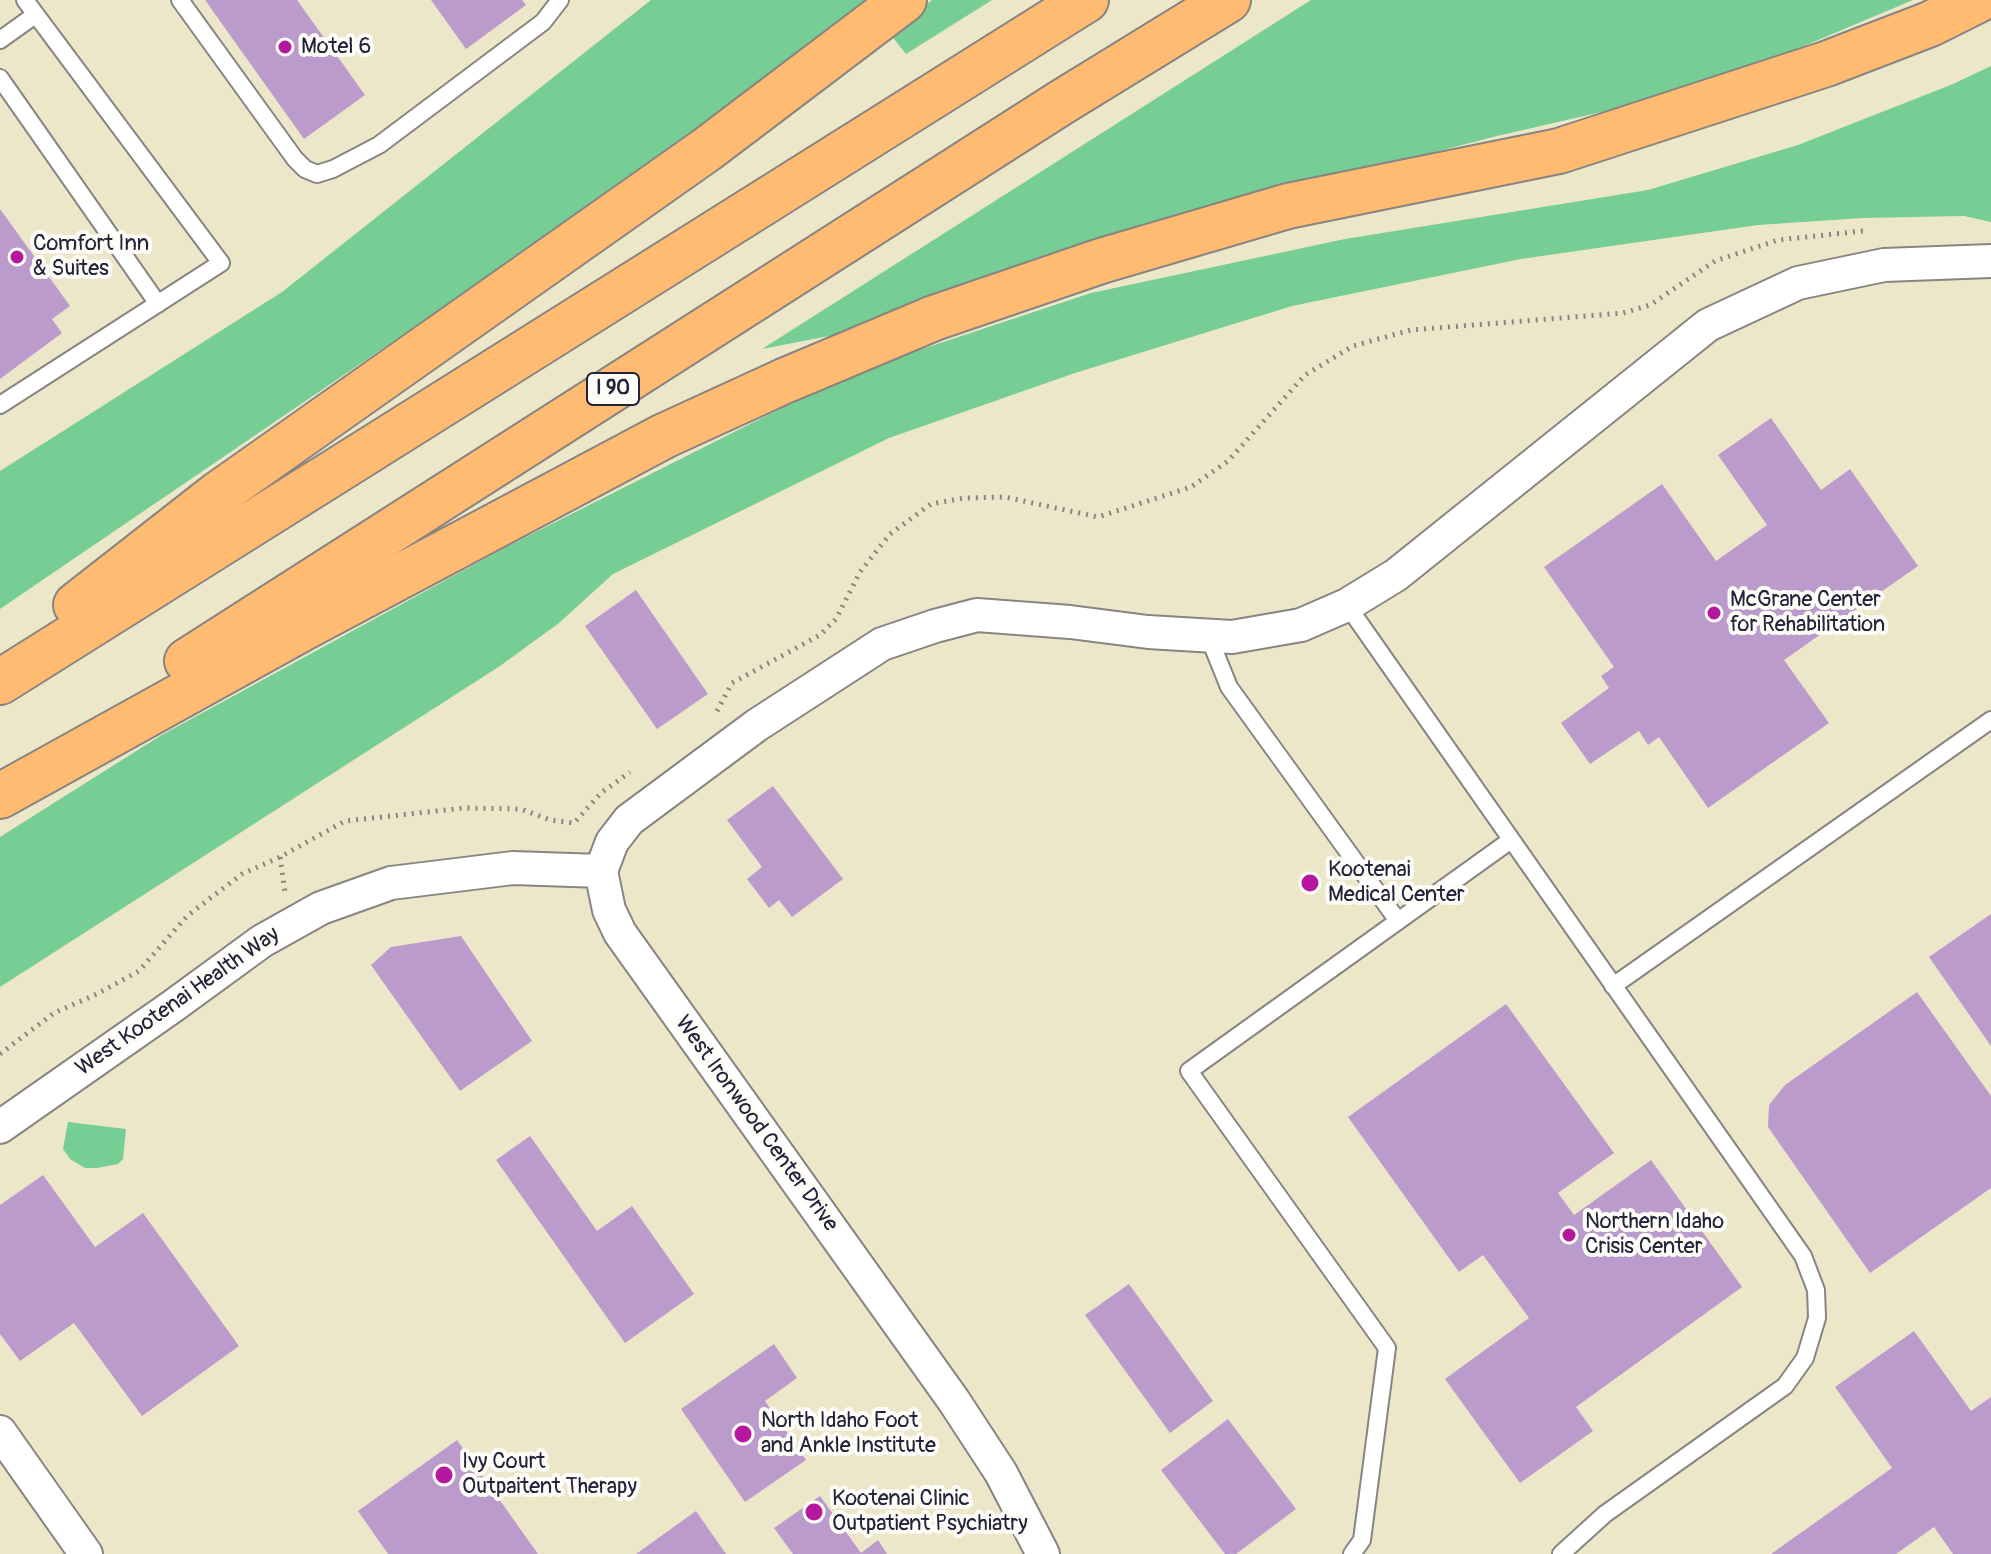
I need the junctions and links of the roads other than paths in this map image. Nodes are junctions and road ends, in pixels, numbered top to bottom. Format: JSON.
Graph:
{"nodes":[{"id":1,"x":25,"y":0,"type":"edge"},
{"id":2,"x":180,"y":0,"type":"edge"},
{"id":3,"x":560,"y":0,"type":"edge"},
{"id":4,"x":904,"y":0,"type":"edge"},
{"id":5,"x":1086,"y":0,"type":"edge"},
{"id":6,"x":1228,"y":0,"type":"edge"},
{"id":7,"x":1978,"y":0,"type":"edge"},
{"id":8,"x":35,"y":15,"type":"junction"},
{"id":9,"x":1991,"y":26,"type":"edge"},
{"id":10,"x":0,"y":40,"type":"edge"},
{"id":11,"x":1826,"y":64,"type":"junction"},
{"id":12,"x":0,"y":78,"type":"edge"},
{"id":13,"x":1991,"y":261,"type":"edge"},
{"id":14,"x":158,"y":304,"type":"junction"},
{"id":15,"x":0,"y":405,"type":"edge"},
{"id":16,"x":1347,"y":605,"type":"junction"},
{"id":17,"x":1208,"y":635,"type":"junction"},
{"id":18,"x":0,"y":665,"type":"edge"},
{"id":19,"x":0,"y":682,"type":"edge"},
{"id":20,"x":1991,"y":720,"type":"edge"},
{"id":21,"x":0,"y":781,"type":"edge"},
{"id":22,"x":0,"y":796,"type":"edge"},
{"id":23,"x":1511,"y":840,"type":"junction"},
{"id":24,"x":601,"y":871,"type":"junction"},
{"id":25,"x":1398,"y":921,"type":"junction"},
{"id":26,"x":1613,"y":986,"type":"junction"},
{"id":27,"x":0,"y":1127,"type":"edge"},
{"id":28,"x":0,"y":1432,"type":"edge"},
{"id":29,"x":86,"y":1554,"type":"edge"},
{"id":30,"x":1043,"y":1554,"type":"edge"},
{"id":31,"x":1352,"y":1554,"type":"edge"},
{"id":32,"x":1561,"y":1554,"type":"edge"}],
"edges":[{"from":1,"to":8,"type":"lane"},
{"from":2,"to":3,"type":"lane"},
{"from":4,"to":18,"type":"highway"},
{"from":5,"to":19,"type":"highway"},
{"from":6,"to":21,"type":"highway","number":"I 90"},
{"from":7,"to":11,"type":"highway"},
{"from":8,"to":10,"type":"lane"},
{"from":8,"to":14,"type":"lane"},
{"from":9,"to":11,"type":"highway"},
{"from":11,"to":22,"type":"highway"},
{"from":12,"to":14,"type":"lane"},
{"from":13,"to":16,"type":"street"},
{"from":14,"to":15,"type":"lane"},
{"from":16,"to":17,"type":"street"},
{"from":16,"to":23,"type":"lane"},
{"from":17,"to":24,"type":"street"},
{"from":17,"to":25,"type":"lane"},
{"from":20,"to":26,"type":"lane"},
{"from":23,"to":25,"type":"lane"},
{"from":23,"to":26,"type":"lane"},
{"from":24,"to":27,"type":"street","name":"West Kootenai Health Way"},
{"from":24,"to":30,"type":"street","name":"West Ironwood Center Drive"},
{"from":25,"to":31,"type":"lane"},
{"from":26,"to":32,"type":"lane"},
{"from":28,"to":29,"type":"street"}]}
